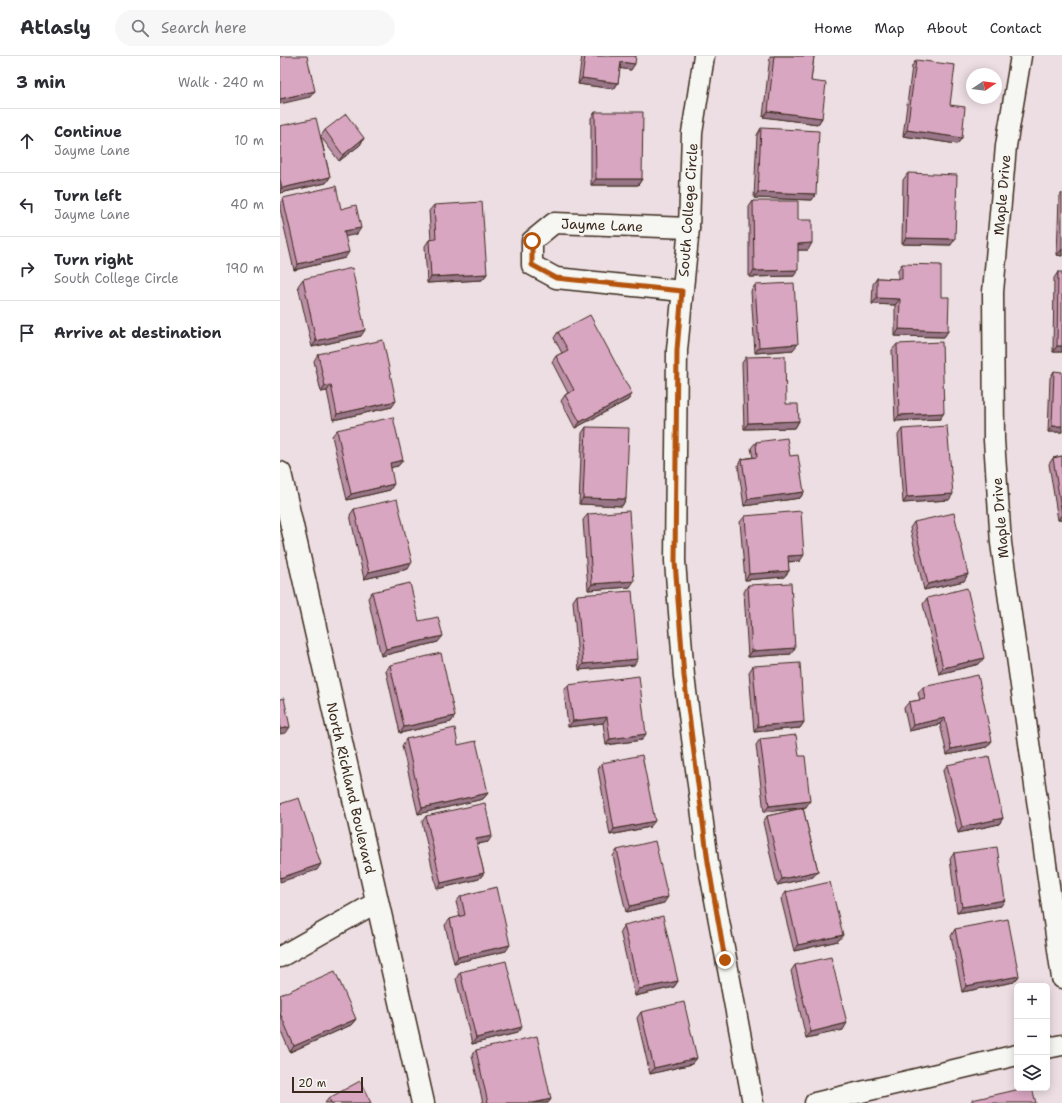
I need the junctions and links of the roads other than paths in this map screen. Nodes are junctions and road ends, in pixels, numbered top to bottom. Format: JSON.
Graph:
{"nodes":[{"id":1,"x":704,"y":56,"type":"edge"},
{"id":2,"x":1021,"y":56,"type":"edge"},
{"id":3,"x":689,"y":228,"type":"junction"},
{"id":4,"x":682,"y":291,"type":"junction"},
{"id":5,"x":280,"y":473,"type":"edge"},
{"id":6,"x":377,"y":902,"type":"junction"},
{"id":7,"x":280,"y":957,"type":"edge"},
{"id":8,"x":1062,"y":978,"type":"edge"},
{"id":9,"x":1062,"y":1044,"type":"edge"},
{"id":10,"x":1050,"y":1047,"type":"edge"},
{"id":11,"x":1014,"y":1056,"type":"edge"},
{"id":12,"x":423,"y":1103,"type":"edge"},
{"id":13,"x":753,"y":1103,"type":"edge"},
{"id":14,"x":814,"y":1103,"type":"edge"}],
"edges":[{"from":1,"to":3,"type":"street","name":"South College Circle"},
{"from":2,"to":8,"type":"street","name":"Maple Drive"},
{"from":3,"to":4,"type":"street","name":"South College Circle"},
{"from":3,"to":4,"type":"street","name":"Jayme Lane"},
{"from":4,"to":13,"type":"street","name":"South College Circle"},
{"from":5,"to":6,"type":"street","name":"North Richland Boulevard"},
{"from":6,"to":7,"type":"street"},
{"from":6,"to":12,"type":"street","name":"North Richland Boulevard"},
{"from":9,"to":10,"type":"street"},
{"from":11,"to":14,"type":"street"}]}
